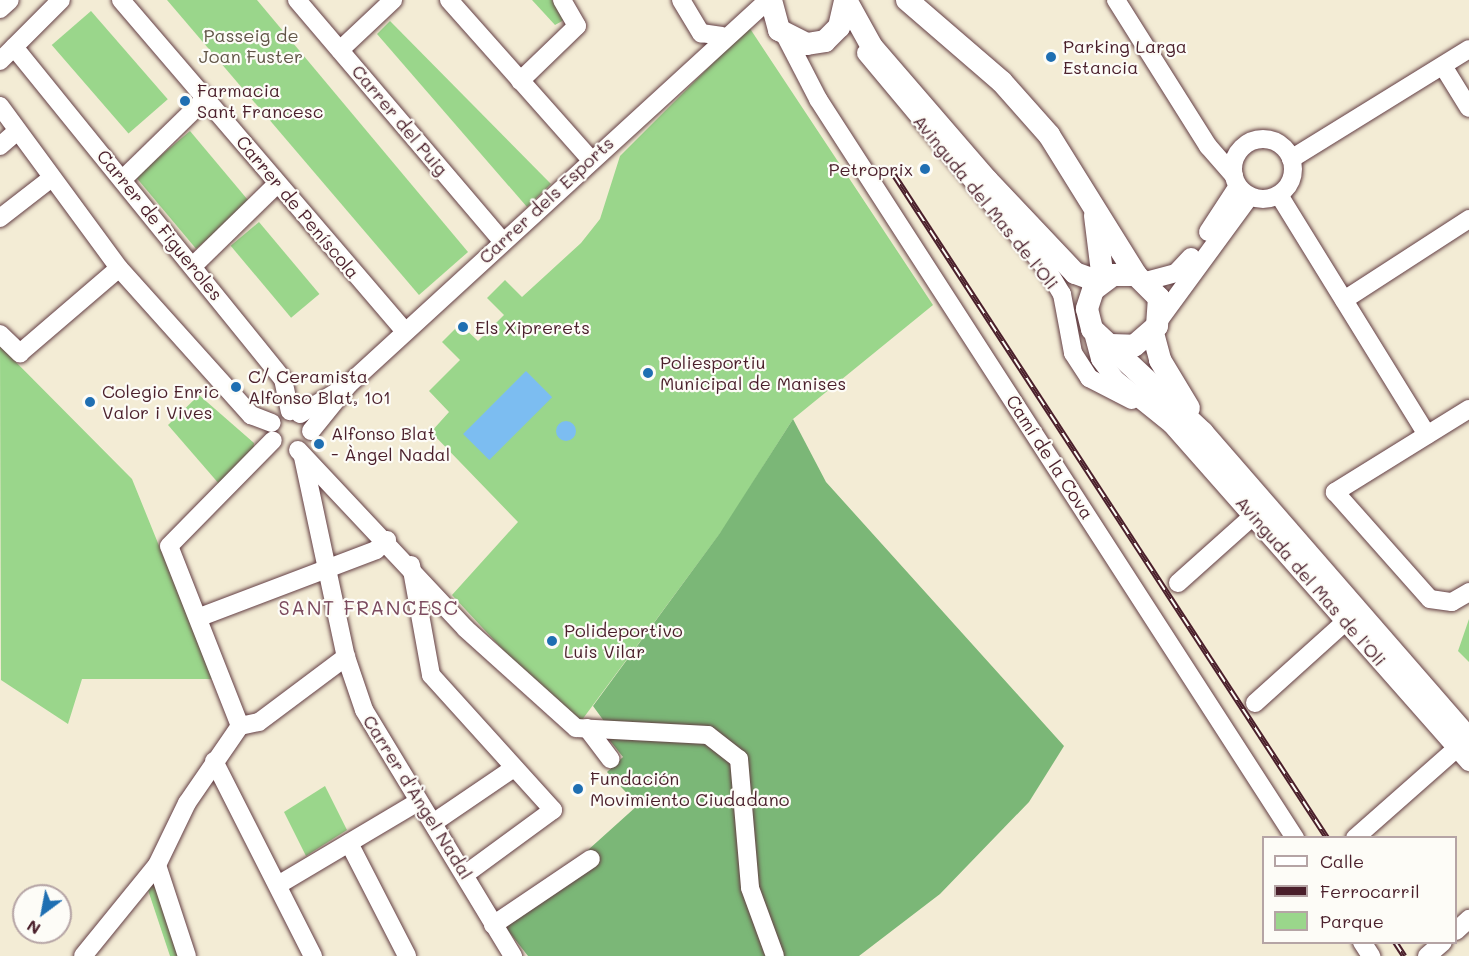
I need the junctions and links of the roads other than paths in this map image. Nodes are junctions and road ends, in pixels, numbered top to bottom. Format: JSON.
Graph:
{"nodes":[{"id":1,"x":10,"y":0,"type":"edge"},
{"id":2,"x":60,"y":0,"type":"edge"},
{"id":3,"x":121,"y":0,"type":"edge"},
{"id":4,"x":297,"y":0,"type":"edge"},
{"id":5,"x":393,"y":0,"type":"edge"},
{"id":6,"x":449,"y":0,"type":"edge"},
{"id":7,"x":562,"y":0,"type":"edge"},
{"id":8,"x":681,"y":0,"type":"edge"},
{"id":9,"x":846,"y":0,"type":"edge"},
{"id":10,"x":907,"y":0,"type":"edge"},
{"id":11,"x":1116,"y":0,"type":"edge"},
{"id":12,"x":0,"y":9,"type":"edge"},
{"id":13,"x":774,"y":15,"type":"edge"},
{"id":14,"x":722,"y":36,"type":"junction"},
{"id":15,"x":824,"y":40,"type":"junction"},
{"id":16,"x":866,"y":45,"type":"junction"},
{"id":17,"x":14,"y":47,"type":"junction"},
{"id":18,"x":1469,"y":49,"type":"edge"},
{"id":19,"x":340,"y":50,"type":"junction"},
{"id":20,"x":0,"y":61,"type":"edge"},
{"id":21,"x":1443,"y":66,"type":"junction"},
{"id":22,"x":808,"y":76,"type":"junction"},
{"id":23,"x":520,"y":81,"type":"junction"},
{"id":24,"x":206,"y":98,"type":"junction"},
{"id":25,"x":0,"y":106,"type":"edge"},
{"id":26,"x":1469,"y":108,"type":"edge"},
{"id":27,"x":17,"y":131,"type":"junction"},
{"id":28,"x":0,"y":146,"type":"edge"},
{"id":29,"x":1208,"y":146,"type":"junction"},
{"id":30,"x":1240,"y":150,"type":"junction"},
{"id":31,"x":590,"y":159,"type":"junction"},
{"id":32,"x":1291,"y":159,"type":"junction"},
{"id":33,"x":123,"y":179,"type":"junction"},
{"id":34,"x":49,"y":180,"type":"junction"},
{"id":35,"x":277,"y":184,"type":"junction"},
{"id":36,"x":1086,"y":186,"type":"junction"},
{"id":37,"x":1241,"y":186,"type":"junction"},
{"id":38,"x":1280,"y":195,"type":"junction"},
{"id":39,"x":0,"y":218,"type":"edge"},
{"id":40,"x":1469,"y":219,"type":"edge"},
{"id":41,"x":502,"y":241,"type":"junction"},
{"id":42,"x":1052,"y":252,"type":"junction"},
{"id":43,"x":193,"y":266,"type":"junction"},
{"id":44,"x":119,"y":268,"type":"junction"},
{"id":45,"x":1141,"y":278,"type":"junction"},
{"id":46,"x":1101,"y":281,"type":"junction"},
{"id":47,"x":1344,"y":300,"type":"junction"},
{"id":48,"x":1089,"y":319,"type":"junction"},
{"id":49,"x":1157,"y":326,"type":"junction"},
{"id":50,"x":405,"y":332,"type":"junction"},
{"id":51,"x":0,"y":334,"type":"edge"},
{"id":52,"x":1111,"y":345,"type":"junction"},
{"id":53,"x":349,"y":384,"type":"junction"},
{"id":54,"x":1148,"y":406,"type":"junction"},
{"id":55,"x":1469,"y":409,"type":"edge"},
{"id":56,"x":295,"y":413,"type":"junction"},
{"id":57,"x":310,"y":430,"type":"junction"},
{"id":58,"x":272,"y":432,"type":"junction"},
{"id":59,"x":1203,"y":433,"type":"junction"},
{"id":60,"x":1427,"y":435,"type":"junction"},
{"id":61,"x":300,"y":452,"type":"junction"},
{"id":62,"x":1254,"y":515,"type":"junction"},
{"id":63,"x":387,"y":540,"type":"junction"},
{"id":64,"x":329,"y":566,"type":"junction"},
{"id":65,"x":411,"y":566,"type":"junction"},
{"id":66,"x":1178,"y":582,"type":"dead end"},
{"id":67,"x":1469,"y":592,"type":"edge"},
{"id":68,"x":200,"y":617,"type":"junction"},
{"id":69,"x":1346,"y":621,"type":"junction"},
{"id":70,"x":346,"y":657,"type":"junction"},
{"id":71,"x":1255,"y":703,"type":"dead end"},
{"id":72,"x":240,"y":726,"type":"junction"},
{"id":73,"x":581,"y":728,"type":"junction"},
{"id":74,"x":1465,"y":750,"type":"edge"},
{"id":75,"x":610,"y":759,"type":"dead end"},
{"id":76,"x":214,"y":761,"type":"junction"},
{"id":77,"x":514,"y":768,"type":"junction"},
{"id":78,"x":418,"y":802,"type":"junction"},
{"id":79,"x":433,"y":823,"type":"junction"},
{"id":80,"x":1294,"y":836,"type":"edge"},
{"id":81,"x":1356,"y":836,"type":"edge"},
{"id":82,"x":349,"y":843,"type":"junction"},
{"id":83,"x":591,"y":859,"type":"dead end"},
{"id":84,"x":157,"y":865,"type":"junction"},
{"id":85,"x":467,"y":873,"type":"junction"},
{"id":86,"x":278,"y":885,"type":"junction"},
{"id":87,"x":1469,"y":919,"type":"edge"},
{"id":88,"x":493,"y":925,"type":"junction"},
{"id":89,"x":1457,"y":929,"type":"edge"},
{"id":90,"x":1441,"y":944,"type":"edge"},
{"id":91,"x":83,"y":956,"type":"edge"},
{"id":92,"x":187,"y":956,"type":"edge"},
{"id":93,"x":313,"y":956,"type":"edge"},
{"id":94,"x":407,"y":956,"type":"edge"},
{"id":95,"x":513,"y":956,"type":"edge"},
{"id":96,"x":774,"y":956,"type":"edge"},
{"id":97,"x":1427,"y":956,"type":"edge"}],
"edges":[{"from":1,"to":12,"type":"street"},
{"from":2,"to":17,"type":"street"},
{"from":3,"to":24,"type":"street","name":"Carrer de Peníscola"},
{"from":4,"to":19,"type":"street","name":"Carrer del Puig"},
{"from":5,"to":19,"type":"street"},
{"from":6,"to":23,"type":"street"},
{"from":7,"to":23,"type":"street"},
{"from":8,"to":14,"type":"street"},
{"from":9,"to":15,"type":"main road"},
{"from":9,"to":16,"type":"main road"},
{"from":10,"to":36,"type":"main road"},
{"from":11,"to":29,"type":"street"},
{"from":13,"to":14,"type":"street","name":"Carrer dels Esports"},
{"from":13,"to":15,"type":"main road"},
{"from":13,"to":22,"type":"street","name":"Camí de la Cova"},
{"from":14,"to":31,"type":"street","name":"Carrer dels Esports"},
{"from":15,"to":16,"type":"main road"},
{"from":15,"to":22,"type":"street"},
{"from":16,"to":42,"type":"main road"},
{"from":16,"to":54,"type":"street","name":"Avinguda del Mas de l'Oli"},
{"from":17,"to":20,"type":"street"},
{"from":17,"to":33,"type":"street","name":"Carrer de Figueroles"},
{"from":18,"to":21,"type":"street"},
{"from":19,"to":41,"type":"street","name":"Carrer del Puig"},
{"from":21,"to":26,"type":"street"},
{"from":21,"to":32,"type":"street"},
{"from":22,"to":80,"type":"street","name":"Camí de la Cova"},
{"from":23,"to":31,"type":"street"},
{"from":24,"to":33,"type":"street"},
{"from":24,"to":35,"type":"street","name":"Carrer de Peníscola"},
{"from":25,"to":27,"type":"street"},
{"from":27,"to":28,"type":"street"},
{"from":27,"to":34,"type":"street"},
{"from":29,"to":30,"type":"street"},
{"from":29,"to":37,"type":"street"},
{"from":30,"to":32,"type":"street"},
{"from":30,"to":37,"type":"street"},
{"from":31,"to":41,"type":"street","name":"Carrer dels Esports"},
{"from":32,"to":38,"type":"street"},
{"from":33,"to":43,"type":"street","name":"Carrer de Figueroles"},
{"from":34,"to":39,"type":"street"},
{"from":34,"to":44,"type":"street"},
{"from":35,"to":43,"type":"street"},
{"from":35,"to":50,"type":"street","name":"Carrer de Peníscola"},
{"from":36,"to":45,"type":"main road"},
{"from":36,"to":46,"type":"main road"},
{"from":37,"to":38,"type":"street"},
{"from":37,"to":45,"type":"street"},
{"from":37,"to":49,"type":"street"},
{"from":38,"to":47,"type":"street"},
{"from":40,"to":47,"type":"street"},
{"from":41,"to":50,"type":"street","name":"Carrer dels Esports"},
{"from":42,"to":46,"type":"main road"},
{"from":42,"to":48,"type":"main road"},
{"from":43,"to":56,"type":"street","name":"Carrer de Figueroles"},
{"from":44,"to":51,"type":"street"},
{"from":44,"to":58,"type":"street"},
{"from":45,"to":46,"type":"main road"},
{"from":45,"to":49,"type":"main road"},
{"from":46,"to":48,"type":"main road"},
{"from":47,"to":60,"type":"street"},
{"from":48,"to":52,"type":"main road"},
{"from":48,"to":54,"type":"street","name":"Avinguda del Mas de l'Oli"},
{"from":49,"to":52,"type":"main road"},
{"from":49,"to":59,"type":"main road"},
{"from":50,"to":53,"type":"street","name":"Carrer dels Esports"},
{"from":52,"to":59,"type":"main road"},
{"from":53,"to":56,"type":"street","name":"Carrer dels Esports"},
{"from":53,"to":57,"type":"street","name":"Carrer dels Esports"},
{"from":54,"to":62,"type":"street","name":"Avinguda del Mas de l'Oli"},
{"from":55,"to":60,"type":"street"},
{"from":56,"to":57,"type":"street","name":"Carrer de Figueroles"},
{"from":56,"to":58,"type":"street","name":"Carrer dels Esports"},
{"from":57,"to":61,"type":"street","name":"Carrer dels Esports"},
{"from":58,"to":61,"type":"street"},
{"from":58,"to":68,"type":"street","name":"Carrer dels Esports"},
{"from":59,"to":74,"type":"main road"},
{"from":60,"to":67,"type":"street"},
{"from":61,"to":63,"type":"street"},
{"from":61,"to":64,"type":"street","name":"Carrer d'Àngel Nadal"},
{"from":62,"to":66,"type":"street"},
{"from":62,"to":69,"type":"street","name":"Avinguda del Mas de l'Oli"},
{"from":63,"to":64,"type":"street"},
{"from":63,"to":65,"type":"street"},
{"from":64,"to":68,"type":"street"},
{"from":64,"to":70,"type":"street","name":"Carrer d'Àngel Nadal"},
{"from":65,"to":73,"type":"street"},
{"from":65,"to":77,"type":"street"},
{"from":68,"to":72,"type":"street"},
{"from":69,"to":71,"type":"street"},
{"from":69,"to":74,"type":"street","name":"Avinguda del Mas de l'Oli"},
{"from":70,"to":72,"type":"street"},
{"from":70,"to":78,"type":"street","name":"Carrer d'Àngel Nadal"},
{"from":72,"to":76,"type":"street"},
{"from":73,"to":75,"type":"street"},
{"from":73,"to":96,"type":"street"},
{"from":74,"to":81,"type":"street"},
{"from":76,"to":84,"type":"street"},
{"from":76,"to":86,"type":"street"},
{"from":77,"to":79,"type":"street"},
{"from":77,"to":85,"type":"street"},
{"from":78,"to":79,"type":"street","name":"Carrer d'Àngel Nadal"},
{"from":78,"to":82,"type":"street"},
{"from":79,"to":85,"type":"street","name":"Carrer d'Àngel Nadal"},
{"from":82,"to":86,"type":"street"},
{"from":82,"to":94,"type":"street"},
{"from":83,"to":88,"type":"street"},
{"from":84,"to":91,"type":"street"},
{"from":84,"to":92,"type":"street"},
{"from":85,"to":88,"type":"street","name":"Carrer d'Àngel Nadal"},
{"from":86,"to":93,"type":"street"},
{"from":87,"to":89,"type":"street"},
{"from":88,"to":95,"type":"street","name":"Carrer d'Àngel Nadal"},
{"from":90,"to":97,"type":"street"}]}
